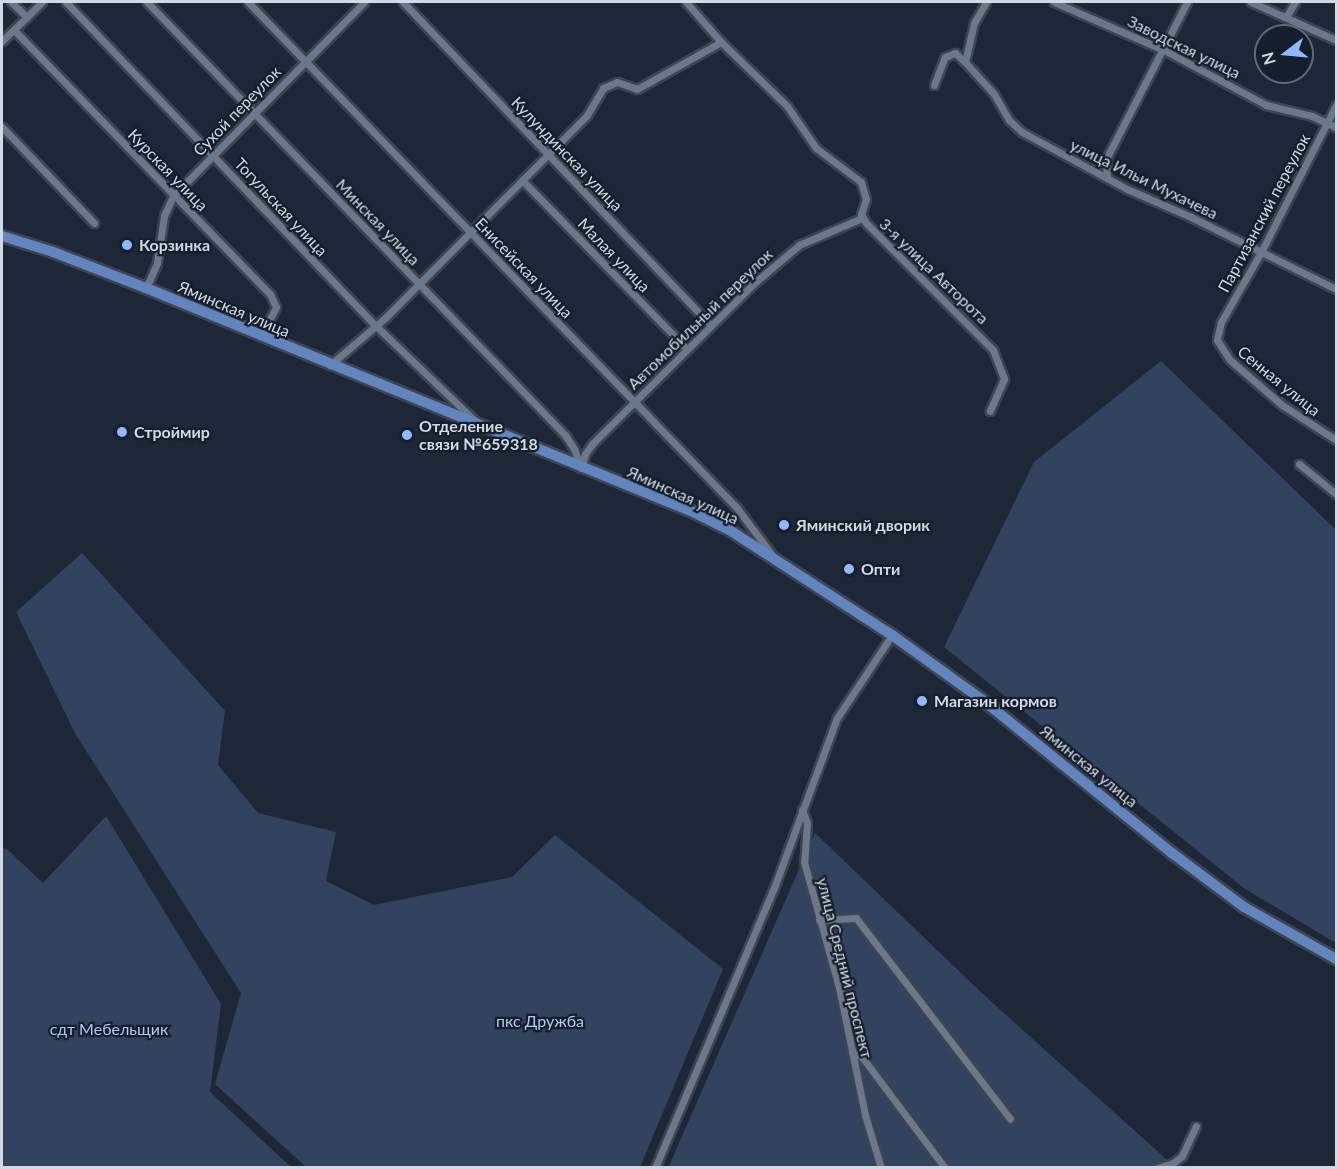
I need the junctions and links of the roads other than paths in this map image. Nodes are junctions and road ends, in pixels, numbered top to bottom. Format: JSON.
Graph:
{"nodes":[{"id":1,"x":11,"y":2,"type":"edge"},
{"id":2,"x":42,"y":2,"type":"edge"},
{"id":3,"x":66,"y":2,"type":"edge"},
{"id":4,"x":147,"y":2,"type":"edge"},
{"id":5,"x":248,"y":2,"type":"edge"},
{"id":6,"x":364,"y":2,"type":"edge"},
{"id":7,"x":403,"y":2,"type":"edge"},
{"id":8,"x":686,"y":2,"type":"edge"},
{"id":9,"x":986,"y":2,"type":"edge"},
{"id":10,"x":1054,"y":2,"type":"edge"},
{"id":11,"x":1187,"y":2,"type":"edge"},
{"id":12,"x":1251,"y":2,"type":"edge"},
{"id":13,"x":1295,"y":2,"type":"edge"},
{"id":14,"x":27,"y":17,"type":"junction"},
{"id":15,"x":1286,"y":17,"type":"junction"},
{"id":16,"x":14,"y":30,"type":"junction"},
{"id":17,"x":1336,"y":40,"type":"edge"},
{"id":18,"x":2,"y":41,"type":"edge"},
{"id":19,"x":721,"y":42,"type":"junction"},
{"id":20,"x":1164,"y":50,"type":"junction"},
{"id":21,"x":306,"y":60,"type":"junction"},
{"id":22,"x":965,"y":62,"type":"junction"},
{"id":23,"x":934,"y":85,"type":"dead end"},
{"id":24,"x":1336,"y":105,"type":"edge"},
{"id":25,"x":255,"y":113,"type":"junction"},
{"id":26,"x":1327,"y":122,"type":"junction"},
{"id":27,"x":2,"y":127,"type":"edge"},
{"id":28,"x":1336,"y":127,"type":"edge"},
{"id":29,"x":549,"y":154,"type":"junction"},
{"id":30,"x":214,"y":156,"type":"junction"},
{"id":31,"x":1107,"y":177,"type":"junction"},
{"id":32,"x":522,"y":180,"type":"junction"},
{"id":33,"x":173,"y":196,"type":"junction"},
{"id":34,"x":862,"y":218,"type":"junction"},
{"id":35,"x":94,"y":224,"type":"dead end"},
{"id":36,"x":470,"y":232,"type":"junction"},
{"id":37,"x":2,"y":236,"type":"edge"},
{"id":38,"x":1261,"y":252,"type":"junction"},
{"id":39,"x":419,"y":283,"type":"junction"},
{"id":40,"x":146,"y":288,"type":"junction"},
{"id":41,"x":1336,"y":289,"type":"edge"},
{"id":42,"x":711,"y":325,"type":"junction"},
{"id":43,"x":376,"y":326,"type":"junction"},
{"id":44,"x":1217,"y":334,"type":"joint"},
{"id":45,"x":261,"y":336,"type":"junction"},
{"id":46,"x":687,"y":349,"type":"junction"},
{"id":47,"x":330,"y":365,"type":"junction"},
{"id":48,"x":634,"y":402,"type":"junction"},
{"id":49,"x":990,"y":411,"type":"dead end"},
{"id":50,"x":482,"y":427,"type":"junction"},
{"id":51,"x":1336,"y":440,"type":"edge"},
{"id":52,"x":1299,"y":464,"type":"dead end"},
{"id":53,"x":581,"y":468,"type":"junction"},
{"id":54,"x":1336,"y":494,"type":"edge"},
{"id":55,"x":774,"y":557,"type":"junction"},
{"id":56,"x":892,"y":635,"type":"junction"},
{"id":57,"x":802,"y":810,"type":"junction"},
{"id":58,"x":819,"y":921,"type":"junction"},
{"id":59,"x":1336,"y":959,"type":"edge"},
{"id":60,"x":852,"y":1052,"type":"junction"},
{"id":61,"x":1010,"y":1119,"type":"dead end"},
{"id":62,"x":1196,"y":1126,"type":"dead end"},
{"id":63,"x":655,"y":1167,"type":"edge"},
{"id":64,"x":881,"y":1167,"type":"edge"},
{"id":65,"x":945,"y":1167,"type":"edge"},
{"id":66,"x":1157,"y":1167,"type":"edge"}],
"edges":[{"from":1,"to":14,"type":"street"},
{"from":2,"to":14,"type":"street"},
{"from":3,"to":30,"type":"street","name":"Тогульская улица"},
{"from":4,"to":25,"type":"street","name":"Минская улица"},
{"from":5,"to":21,"type":"street","name":"Енисейская улица"},
{"from":6,"to":21,"type":"street","name":"Сухой переулок"},
{"from":7,"to":29,"type":"street","name":"Кулундинская улица"},
{"from":8,"to":19,"type":"street","name":"3-я улица Авторота"},
{"from":9,"to":22,"type":"street"},
{"from":10,"to":20,"type":"street","name":"Заводская улица"},
{"from":11,"to":20,"type":"street"},
{"from":12,"to":15,"type":"street"},
{"from":13,"to":15,"type":"street"},
{"from":14,"to":16,"type":"street"},
{"from":15,"to":17,"type":"street"},
{"from":16,"to":18,"type":"street"},
{"from":16,"to":33,"type":"street","name":"Курская улица"},
{"from":19,"to":29,"type":"street"},
{"from":19,"to":34,"type":"street","name":"3-я улица Авторота"},
{"from":20,"to":26,"type":"street","name":"Заводская улица"},
{"from":20,"to":31,"type":"street"},
{"from":21,"to":25,"type":"street","name":"Сухой переулок"},
{"from":21,"to":36,"type":"street","name":"Енисейская улица"},
{"from":22,"to":23,"type":"street"},
{"from":22,"to":31,"type":"street","name":"улица Ильи Мухачева"},
{"from":24,"to":26,"type":"street","name":"Партизанский переулок"},
{"from":25,"to":30,"type":"street","name":"Сухой переулок"},
{"from":25,"to":39,"type":"street","name":"Минская улица"},
{"from":26,"to":28,"type":"street","name":"Заводская улица"},
{"from":26,"to":38,"type":"street","name":"Партизанский переулок"},
{"from":27,"to":35,"type":"street"},
{"from":29,"to":32,"type":"street"},
{"from":29,"to":42,"type":"street","name":"Кулундинская улица"},
{"from":30,"to":33,"type":"street","name":"Сухой переулок"},
{"from":30,"to":43,"type":"street","name":"Тогульская улица"},
{"from":31,"to":38,"type":"street","name":"улица Ильи Мухачева"},
{"from":32,"to":36,"type":"street"},
{"from":32,"to":46,"type":"street","name":"Малая улица"},
{"from":33,"to":40,"type":"street","name":"Сухой переулок"},
{"from":33,"to":45,"type":"street","name":"Курская улица"},
{"from":34,"to":42,"type":"street","name":"Автомобильный переулок"},
{"from":34,"to":49,"type":"street","name":"3-я улица Авторота"},
{"from":36,"to":39,"type":"street"},
{"from":36,"to":48,"type":"street","name":"Енисейская улица"},
{"from":37,"to":40,"type":"main road","name":"Яминская улица"},
{"from":38,"to":41,"type":"street","name":"улица Ильи Мухачева"},
{"from":38,"to":44,"type":"street","name":"Партизанский переулок"},
{"from":39,"to":43,"type":"street"},
{"from":39,"to":53,"type":"street","name":"Минская улица"},
{"from":40,"to":45,"type":"main road","name":"Яминская улица"},
{"from":42,"to":46,"type":"street","name":"Автомобильный переулок"},
{"from":43,"to":47,"type":"street"},
{"from":43,"to":50,"type":"street","name":"Тогульская улица"},
{"from":44,"to":51,"type":"street","name":"Сенная улица"},
{"from":45,"to":47,"type":"main road","name":"Яминская улица"},
{"from":46,"to":48,"type":"street","name":"Автомобильный переулок"},
{"from":47,"to":50,"type":"main road","name":"Яминская улица"},
{"from":48,"to":53,"type":"street","name":"Автомобильный переулок"},
{"from":48,"to":55,"type":"street","name":"Енисейская улица"},
{"from":50,"to":53,"type":"main road","name":"Яминская улица"},
{"from":52,"to":54,"type":"street"},
{"from":53,"to":55,"type":"main road","name":"Яминская улица"},
{"from":55,"to":56,"type":"main road","name":"Яминская улица"},
{"from":56,"to":57,"type":"street"},
{"from":56,"to":59,"type":"main road","name":"Яминская улица"},
{"from":57,"to":58,"type":"street","name":"улица Средний проспект"},
{"from":57,"to":63,"type":"street"},
{"from":58,"to":60,"type":"street","name":"улица Средний проспект"},
{"from":58,"to":61,"type":"street"},
{"from":60,"to":64,"type":"street","name":"улица Средний проспект"},
{"from":60,"to":65,"type":"street"},
{"from":62,"to":66,"type":"street"}]}
